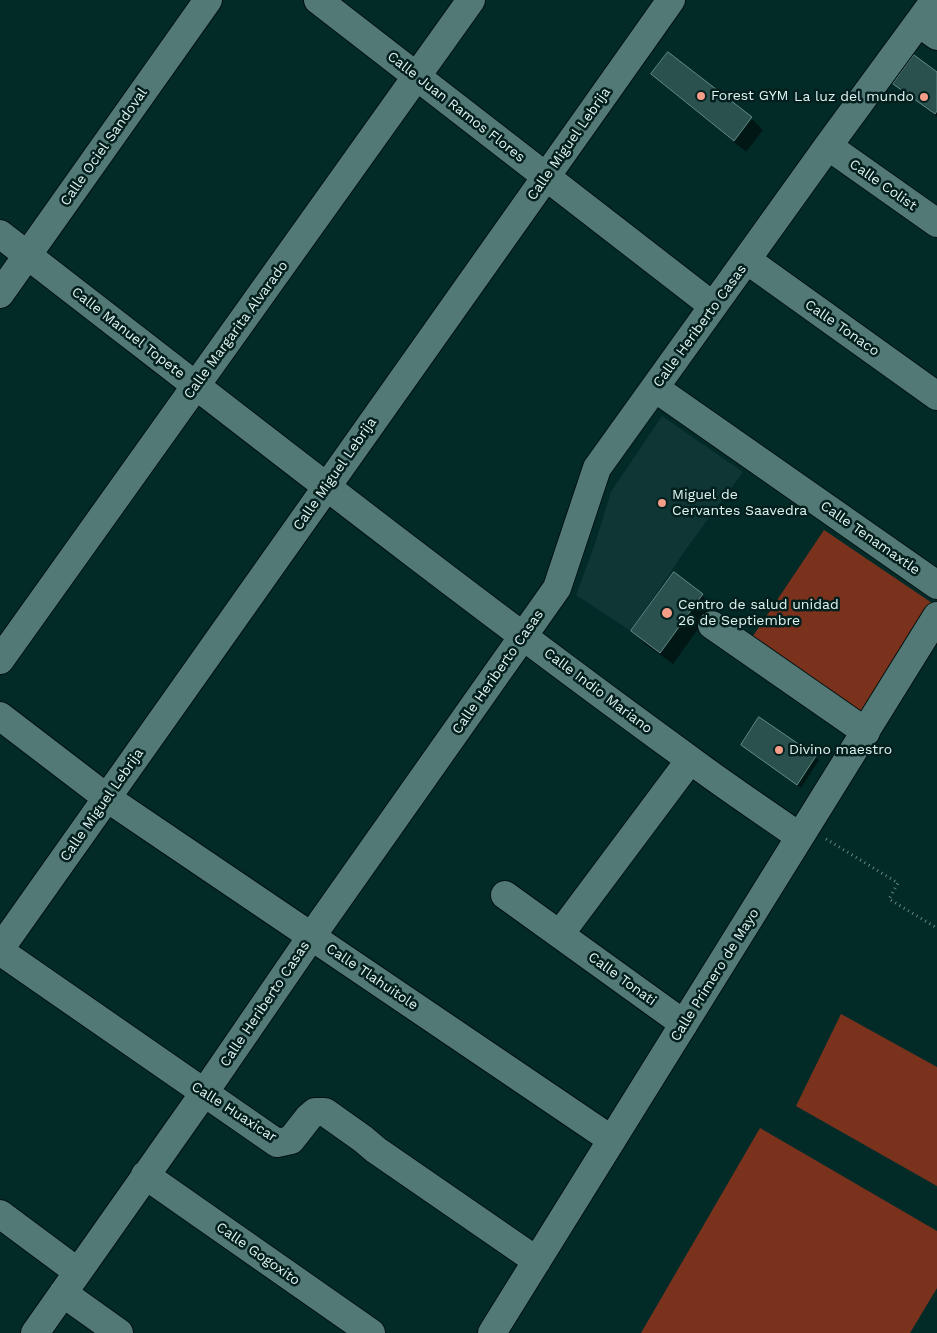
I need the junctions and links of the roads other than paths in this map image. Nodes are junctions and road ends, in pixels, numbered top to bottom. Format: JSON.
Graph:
{"nodes":[{"id":1,"x":208,"y":0,"type":"edge"},
{"id":2,"x":318,"y":0,"type":"edge"},
{"id":3,"x":471,"y":0,"type":"edge"},
{"id":4,"x":671,"y":0,"type":"edge"},
{"id":5,"x":936,"y":0,"type":"edge"},
{"id":6,"x":928,"y":29,"type":"edge"},
{"id":7,"x":417,"y":76,"type":"junction"},
{"id":8,"x":828,"y":146,"type":"junction"},
{"id":9,"x":546,"y":177,"type":"junction"},
{"id":10,"x":937,"y":223,"type":"edge"},
{"id":11,"x":0,"y":234,"type":"edge"},
{"id":12,"x":28,"y":255,"type":"junction"},
{"id":13,"x":747,"y":260,"type":"junction"},
{"id":14,"x":0,"y":294,"type":"edge"},
{"id":15,"x":713,"y":306,"type":"junction"},
{"id":16,"x":196,"y":385,"type":"junction"},
{"id":17,"x":655,"y":388,"type":"junction"},
{"id":18,"x":937,"y":396,"type":"edge"},
{"id":19,"x":326,"y":487,"type":"junction"},
{"id":20,"x":937,"y":585,"type":"edge"},
{"id":21,"x":937,"y":616,"type":"edge"},
{"id":22,"x":712,"y":625,"type":"dead end"},
{"id":23,"x":524,"y":636,"type":"junction"},
{"id":24,"x":0,"y":660,"type":"edge"},
{"id":25,"x":0,"y":716,"type":"edge"},
{"id":26,"x":866,"y":732,"type":"junction"},
{"id":27,"x":690,"y":760,"type":"junction"},
{"id":28,"x":107,"y":798,"type":"junction"},
{"id":29,"x":803,"y":832,"type":"junction"},
{"id":30,"x":505,"y":895,"type":"dead end"},
{"id":31,"x":560,"y":934,"type":"junction"},
{"id":32,"x":312,"y":937,"type":"junction"},
{"id":33,"x":0,"y":950,"type":"edge"},
{"id":34,"x":684,"y":1024,"type":"junction"},
{"id":35,"x":204,"y":1093,"type":"junction"},
{"id":36,"x":612,"y":1140,"type":"junction"},
{"id":37,"x":146,"y":1175,"type":"junction"},
{"id":38,"x":0,"y":1214,"type":"edge"},
{"id":39,"x":537,"y":1261,"type":"junction"},
{"id":40,"x":71,"y":1282,"type":"junction"},
{"id":41,"x":35,"y":1333,"type":"edge"},
{"id":42,"x":119,"y":1333,"type":"edge"},
{"id":43,"x":371,"y":1333,"type":"edge"},
{"id":44,"x":492,"y":1333,"type":"edge"}],
"edges":[{"from":1,"to":12,"type":"street","name":"Calle Ociel Sandoval"},
{"from":2,"to":7,"type":"street","name":"Calle Juan Ramos Flores"},
{"from":3,"to":7,"type":"street","name":"Calle Margarita Alvarado"},
{"from":4,"to":9,"type":"street","name":"Calle Miguel Lebrija"},
{"from":5,"to":6,"type":"street","name":"Calle Heriberto Casas"},
{"from":6,"to":8,"type":"street","name":"Calle Heriberto Casas"},
{"from":7,"to":9,"type":"street","name":"Calle Juan Ramos Flores"},
{"from":7,"to":16,"type":"street","name":"Calle Margarita Alvarado"},
{"from":8,"to":10,"type":"street","name":"Calle Colist"},
{"from":8,"to":13,"type":"street","name":"Calle Heriberto Casas"},
{"from":9,"to":15,"type":"street","name":"Calle Juan Ramos Flores"},
{"from":9,"to":19,"type":"street","name":"Calle Miguel Lebrija"},
{"from":11,"to":12,"type":"street","name":"Calle Manuel Topete"},
{"from":12,"to":14,"type":"street","name":"Calle Ociel Sandoval"},
{"from":12,"to":16,"type":"street","name":"Calle Manuel Topete"},
{"from":13,"to":15,"type":"street","name":"Calle Heriberto Casas"},
{"from":13,"to":18,"type":"street","name":"Calle Tonaco"},
{"from":15,"to":17,"type":"street","name":"Calle Heriberto Casas"},
{"from":16,"to":19,"type":"street","name":"Calle Manuel Topete"},
{"from":16,"to":24,"type":"street","name":"Calle Margarita Alvarado"},
{"from":17,"to":20,"type":"street","name":"Calle Tenamaxtle"},
{"from":17,"to":23,"type":"street","name":"Calle Heriberto Casas"},
{"from":19,"to":23,"type":"street","name":"Calle Indio Mariano"},
{"from":19,"to":28,"type":"street","name":"Calle Miguel Lebrija"},
{"from":21,"to":26,"type":"street","name":"Calle Primero de Mayo"},
{"from":22,"to":26,"type":"street"},
{"from":23,"to":27,"type":"street","name":"Calle Indio Mariano"},
{"from":23,"to":32,"type":"street","name":"Calle Heriberto Casas"},
{"from":25,"to":28,"type":"street","name":"Calle Tlahuitole"},
{"from":26,"to":29,"type":"street","name":"Calle Primero de Mayo"},
{"from":27,"to":29,"type":"street","name":"Calle Indio Mariano"},
{"from":27,"to":31,"type":"street"},
{"from":28,"to":32,"type":"street","name":"Calle Tlahuitole"},
{"from":28,"to":33,"type":"street","name":"Calle Miguel Lebrija"},
{"from":29,"to":34,"type":"street","name":"Calle Primero de Mayo"},
{"from":30,"to":31,"type":"street","name":"Calle Tonati"},
{"from":31,"to":34,"type":"street","name":"Calle Tonati"},
{"from":32,"to":35,"type":"street","name":"Calle Heriberto Casas"},
{"from":32,"to":36,"type":"street","name":"Calle Tlahuitole"},
{"from":33,"to":35,"type":"street","name":"Calle Huaxicar"},
{"from":34,"to":36,"type":"street","name":"Calle Primero de Mayo"},
{"from":35,"to":37,"type":"street","name":"Calle Heriberto Casas"},
{"from":35,"to":39,"type":"street","name":"Calle Huaxicar"},
{"from":36,"to":39,"type":"street","name":"Calle Primero de Mayo"},
{"from":37,"to":40,"type":"street","name":"Calle Heriberto Casas"},
{"from":37,"to":43,"type":"street","name":"Calle Gogoxito"},
{"from":38,"to":40,"type":"street"},
{"from":39,"to":44,"type":"street","name":"Calle Primero de Mayo"},
{"from":40,"to":41,"type":"street","name":"Calle Heriberto Casas"},
{"from":40,"to":42,"type":"street"}]}
